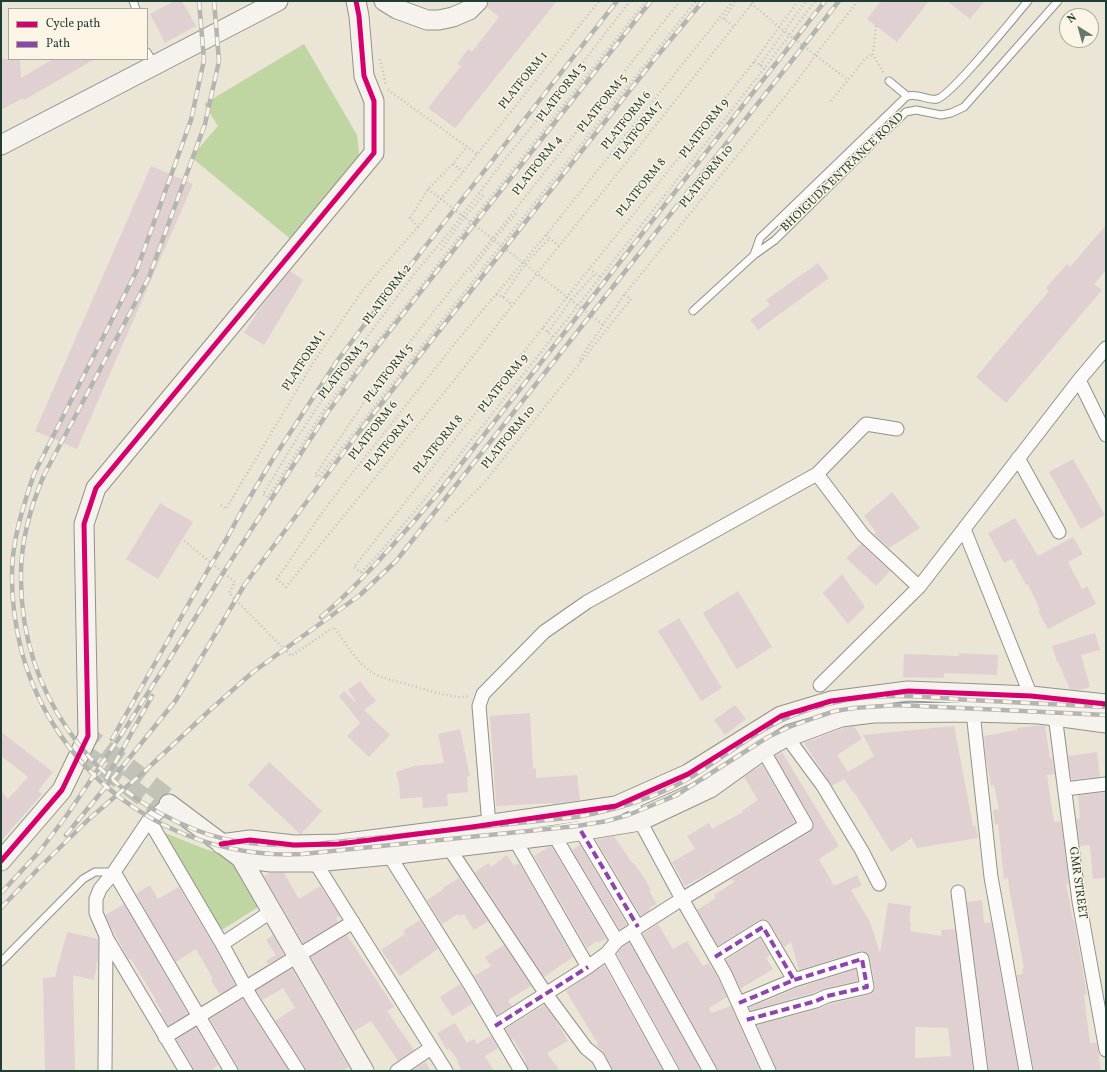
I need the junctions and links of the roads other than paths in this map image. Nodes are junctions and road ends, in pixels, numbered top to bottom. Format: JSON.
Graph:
{"nodes":[{"id":1,"x":278,"y":1,"type":"edge"},
{"id":2,"x":356,"y":1,"type":"edge"},
{"id":3,"x":478,"y":1,"type":"edge"},
{"id":4,"x":1028,"y":1,"type":"edge"},
{"id":5,"x":1058,"y":1,"type":"edge"},
{"id":6,"x":394,"y":4,"type":"edge"},
{"id":7,"x":151,"y":58,"type":"edge"},
{"id":8,"x":148,"y":60,"type":"edge"},
{"id":9,"x":889,"y":81,"type":"road end"},
{"id":10,"x":907,"y":96,"type":"junction"},
{"id":11,"x":1,"y":145,"type":"edge"},
{"id":12,"x":754,"y":255,"type":"junction"},
{"id":13,"x":692,"y":311,"type":"dead end"},
{"id":14,"x":1106,"y":348,"type":"edge"},
{"id":15,"x":1079,"y":380,"type":"junction"},
{"id":16,"x":897,"y":429,"type":"dead end"},
{"id":17,"x":1106,"y":435,"type":"edge"},
{"id":18,"x":1018,"y":458,"type":"junction"},
{"id":19,"x":817,"y":474,"type":"junction"},
{"id":20,"x":964,"y":529,"type":"junction"},
{"id":21,"x":1059,"y":532,"type":"dead end"},
{"id":22,"x":919,"y":587,"type":"junction"},
{"id":23,"x":820,"y":685,"type":"dead end"},
{"id":24,"x":1031,"y":696,"type":"junction"},
{"id":25,"x":1106,"y":704,"type":"edge"},
{"id":26,"x":838,"y":709,"type":"junction"},
{"id":27,"x":973,"y":712,"type":"junction"},
{"id":28,"x":1055,"y":715,"type":"junction"},
{"id":29,"x":772,"y":722,"type":"junction"},
{"id":30,"x":1106,"y":723,"type":"edge"},
{"id":31,"x":785,"y":738,"type":"junction"},
{"id":32,"x":763,"y":750,"type":"junction"},
{"id":33,"x":1106,"y":784,"type":"edge"},
{"id":34,"x":1065,"y":789,"type":"junction"},
{"id":35,"x":631,"y":800,"type":"junction"},
{"id":36,"x":169,"y":804,"type":"joint"},
{"id":37,"x":149,"y":820,"type":"junction"},
{"id":38,"x":640,"y":821,"type":"junction"},
{"id":39,"x":581,"y":831,"type":"junction"},
{"id":40,"x":491,"y":834,"type":"junction"},
{"id":41,"x":554,"y":835,"type":"junction"},
{"id":42,"x":446,"y":839,"type":"junction"},
{"id":43,"x":515,"y":840,"type":"junction"},
{"id":44,"x":221,"y":844,"type":"junction"},
{"id":45,"x":312,"y":853,"type":"junction"},
{"id":46,"x":390,"y":855,"type":"junction"},
{"id":47,"x":241,"y":858,"type":"junction"},
{"id":48,"x":1,"y":861,"type":"edge"},
{"id":49,"x":114,"y":872,"type":"junction"},
{"id":50,"x":879,"y":884,"type":"dead end"},
{"id":51,"x":958,"y":892,"type":"dead end"},
{"id":52,"x":682,"y":899,"type":"junction"},
{"id":53,"x":272,"y":911,"type":"junction"},
{"id":54,"x":353,"y":922,"type":"junction"},
{"id":55,"x":635,"y":929,"type":"junction"},
{"id":56,"x":106,"y":936,"type":"junction"},
{"id":57,"x":617,"y":942,"type":"junction"},
{"id":58,"x":222,"y":944,"type":"junction"},
{"id":59,"x":607,"y":953,"type":"junction"},
{"id":60,"x":298,"y":956,"type":"junction"},
{"id":61,"x":715,"y":958,"type":"junction"},
{"id":62,"x":1,"y":962,"type":"edge"},
{"id":63,"x":588,"y":967,"type":"junction"},
{"id":64,"x":794,"y":980,"type":"junction"},
{"id":65,"x":246,"y":988,"type":"junction"},
{"id":66,"x":546,"y":994,"type":"junction"},
{"id":67,"x":1102,"y":999,"type":"edge"},
{"id":68,"x":739,"y":1003,"type":"junction"},
{"id":69,"x":199,"y":1016,"type":"junction"},
{"id":70,"x":746,"y":1020,"type":"junction"},
{"id":71,"x":495,"y":1026,"type":"junction"},
{"id":72,"x":165,"y":1037,"type":"junction"},
{"id":73,"x":431,"y":1048,"type":"junction"},
{"id":74,"x":1106,"y":1050,"type":"edge"},
{"id":75,"x":104,"y":1052,"type":"junction"},
{"id":76,"x":105,"y":1071,"type":"edge"},
{"id":77,"x":115,"y":1071,"type":"edge"},
{"id":78,"x":186,"y":1071,"type":"edge"},
{"id":79,"x":231,"y":1071,"type":"edge"},
{"id":80,"x":298,"y":1071,"type":"edge"},
{"id":81,"x":364,"y":1071,"type":"edge"},
{"id":82,"x":397,"y":1071,"type":"edge"},
{"id":83,"x":446,"y":1071,"type":"edge"},
{"id":84,"x":521,"y":1071,"type":"edge"},
{"id":85,"x":605,"y":1071,"type":"edge"},
{"id":86,"x":672,"y":1071,"type":"edge"},
{"id":87,"x":710,"y":1071,"type":"edge"},
{"id":88,"x":769,"y":1071,"type":"edge"},
{"id":89,"x":981,"y":1071,"type":"edge"},
{"id":90,"x":1026,"y":1071,"type":"edge"}],
"edges":[{"from":1,"to":7,"type":"street"},
{"from":2,"to":48,"type":"street"},
{"from":3,"to":6,"type":"street"},
{"from":4,"to":10,"type":"lane"},
{"from":5,"to":12,"type":"lane","name":"BHOIGUDA ENTRANCE ROAD"},
{"from":8,"to":11,"type":"street"},
{"from":9,"to":10,"type":"lane"},
{"from":10,"to":12,"type":"lane"},
{"from":12,"to":13,"type":"lane","name":"BHOIGUDA ENTRANCE ROAD"},
{"from":14,"to":15,"type":"street"},
{"from":15,"to":17,"type":"street"},
{"from":15,"to":18,"type":"street"},
{"from":16,"to":19,"type":"street"},
{"from":18,"to":20,"type":"street"},
{"from":18,"to":21,"type":"street"},
{"from":19,"to":22,"type":"street"},
{"from":19,"to":40,"type":"street"},
{"from":20,"to":22,"type":"street"},
{"from":20,"to":24,"type":"street"},
{"from":22,"to":23,"type":"street"},
{"from":24,"to":25,"type":"street"},
{"from":24,"to":26,"type":"street"},
{"from":26,"to":27,"type":"street"},
{"from":26,"to":29,"type":"street"},
{"from":26,"to":31,"type":"street"},
{"from":27,"to":28,"type":"street"},
{"from":27,"to":90,"type":"street"},
{"from":28,"to":30,"type":"street"},
{"from":28,"to":34,"type":"street","name":"GMR STREET"},
{"from":29,"to":31,"type":"street"},
{"from":29,"to":35,"type":"street"},
{"from":31,"to":32,"type":"street"},
{"from":31,"to":50,"type":"street"},
{"from":32,"to":38,"type":"street"},
{"from":32,"to":52,"type":"street"},
{"from":33,"to":34,"type":"street"},
{"from":34,"to":67,"type":"street","name":"GMR STREET"},
{"from":35,"to":38,"type":"street"},
{"from":35,"to":40,"type":"street"},
{"from":36,"to":37,"type":"street"},
{"from":36,"to":44,"type":"street"},
{"from":37,"to":49,"type":"street"},
{"from":37,"to":58,"type":"street"},
{"from":38,"to":39,"type":"street"},
{"from":38,"to":52,"type":"street"},
{"from":39,"to":41,"type":"street"},
{"from":39,"to":55,"type":"street"},
{"from":40,"to":42,"type":"street"},
{"from":40,"to":43,"type":"street"},
{"from":41,"to":43,"type":"street"},
{"from":41,"to":57,"type":"street"},
{"from":42,"to":45,"type":"street"},
{"from":42,"to":46,"type":"street"},
{"from":42,"to":66,"type":"street"},
{"from":43,"to":63,"type":"street"},
{"from":44,"to":45,"type":"street"},
{"from":44,"to":47,"type":"street"},
{"from":45,"to":46,"type":"street"},
{"from":45,"to":47,"type":"street"},
{"from":45,"to":54,"type":"street"},
{"from":46,"to":71,"type":"street"},
{"from":47,"to":53,"type":"street"},
{"from":49,"to":56,"type":"street"},
{"from":49,"to":62,"type":"lane"},
{"from":49,"to":69,"type":"street"},
{"from":51,"to":89,"type":"street"},
{"from":52,"to":55,"type":"street"},
{"from":52,"to":61,"type":"street"},
{"from":53,"to":58,"type":"street"},
{"from":53,"to":60,"type":"street"},
{"from":54,"to":60,"type":"street"},
{"from":54,"to":73,"type":"street"},
{"from":55,"to":57,"type":"street"},
{"from":55,"to":87,"type":"street"},
{"from":56,"to":72,"type":"street"},
{"from":56,"to":75,"type":"street"},
{"from":57,"to":59,"type":"street"},
{"from":58,"to":65,"type":"street"},
{"from":59,"to":63,"type":"street"},
{"from":59,"to":86,"type":"street"},
{"from":60,"to":65,"type":"street"},
{"from":60,"to":81,"type":"street"},
{"from":61,"to":64,"type":"street"},
{"from":61,"to":68,"type":"street"},
{"from":63,"to":66,"type":"street"},
{"from":64,"to":68,"type":"street"},
{"from":64,"to":70,"type":"street"},
{"from":65,"to":69,"type":"street"},
{"from":65,"to":80,"type":"street"},
{"from":66,"to":71,"type":"street"},
{"from":66,"to":85,"type":"street"},
{"from":67,"to":74,"type":"street","name":"GMR STREET"},
{"from":68,"to":70,"type":"street"},
{"from":69,"to":72,"type":"street"},
{"from":69,"to":79,"type":"street"},
{"from":70,"to":88,"type":"street"},
{"from":71,"to":84,"type":"street"},
{"from":72,"to":78,"type":"street"},
{"from":73,"to":82,"type":"street"},
{"from":73,"to":83,"type":"street"},
{"from":75,"to":76,"type":"street"},
{"from":75,"to":77,"type":"street"}]}
